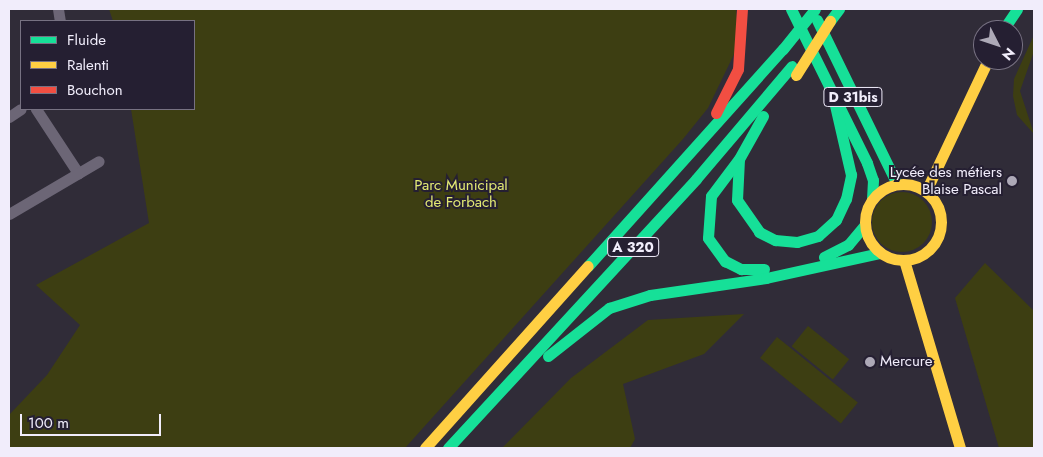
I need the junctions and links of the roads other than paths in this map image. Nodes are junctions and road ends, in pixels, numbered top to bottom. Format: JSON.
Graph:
{"nodes":[{"id":1,"x":742,"y":9,"type":"edge"},
{"id":2,"x":791,"y":9,"type":"edge"},
{"id":3,"x":813,"y":9,"type":"edge"},
{"id":4,"x":1017,"y":9,"type":"edge"},
{"id":5,"x":838,"y":10,"type":"edge"},
{"id":6,"x":1010,"y":20,"type":"edge"},
{"id":7,"x":983,"y":70,"type":"edge"},
{"id":8,"x":794,"y":71,"type":"junction"},
{"id":9,"x":834,"y":101,"type":"junction"},
{"id":10,"x":20,"y":110,"type":"edge"},
{"id":11,"x":37,"y":110,"type":"edge"},
{"id":12,"x":9,"y":116,"type":"edge"},
{"id":13,"x":739,"y":159,"type":"junction"},
{"id":14,"x":99,"y":161,"type":"dead end"},
{"id":15,"x":683,"y":164,"type":"junction"},
{"id":16,"x":78,"y":174,"type":"junction"},
{"id":17,"x":897,"y":184,"type":"junction"},
{"id":18,"x":926,"y":191,"type":"junction"},
{"id":19,"x":872,"y":200,"type":"junction"},
{"id":20,"x":9,"y":214,"type":"edge"},
{"id":21,"x":865,"y":225,"type":"junction"},
{"id":22,"x":880,"y":253,"type":"junction"},
{"id":23,"x":904,"y":260,"type":"junction"},
{"id":24,"x":469,"y":424,"type":"junction"},
{"id":25,"x":959,"y":444,"type":"edge"},
{"id":26,"x":425,"y":448,"type":"edge"},
{"id":27,"x":448,"y":448,"type":"edge"}],
"edges":[{"from":1,"to":15,"type":"main road"},
{"from":2,"to":9,"type":"main road","number":"D 31bis"},
{"from":3,"to":15,"type":"main road","number":"A 320","bridge":true},
{"from":3,"to":17,"type":"main road","number":"D 31bis"},
{"from":4,"to":6,"type":"main road"},
{"from":5,"to":8,"type":"main road","bridge":true},
{"from":7,"to":18,"type":"main road"},
{"from":8,"to":13,"type":"main road"},
{"from":8,"to":24,"type":"main road","number":"A 320"},
{"from":9,"to":13,"type":"main road"},
{"from":9,"to":19,"type":"main road","number":"D 31bis"},
{"from":10,"to":12,"type":"street"},
{"from":11,"to":16,"type":"street"},
{"from":13,"to":21,"type":"main road"},
{"from":14,"to":16,"type":"street"},
{"from":15,"to":26,"type":"main road","number":"A 320"},
{"from":16,"to":20,"type":"street"},
{"from":17,"to":18,"type":"main road"},
{"from":17,"to":19,"type":"main road"},
{"from":18,"to":23,"type":"main road"},
{"from":19,"to":21,"type":"main road"},
{"from":21,"to":22,"type":"main road"},
{"from":22,"to":23,"type":"main road"},
{"from":22,"to":24,"type":"main road"},
{"from":23,"to":25,"type":"main road"},
{"from":24,"to":27,"type":"main road","number":"A 320"}]}
